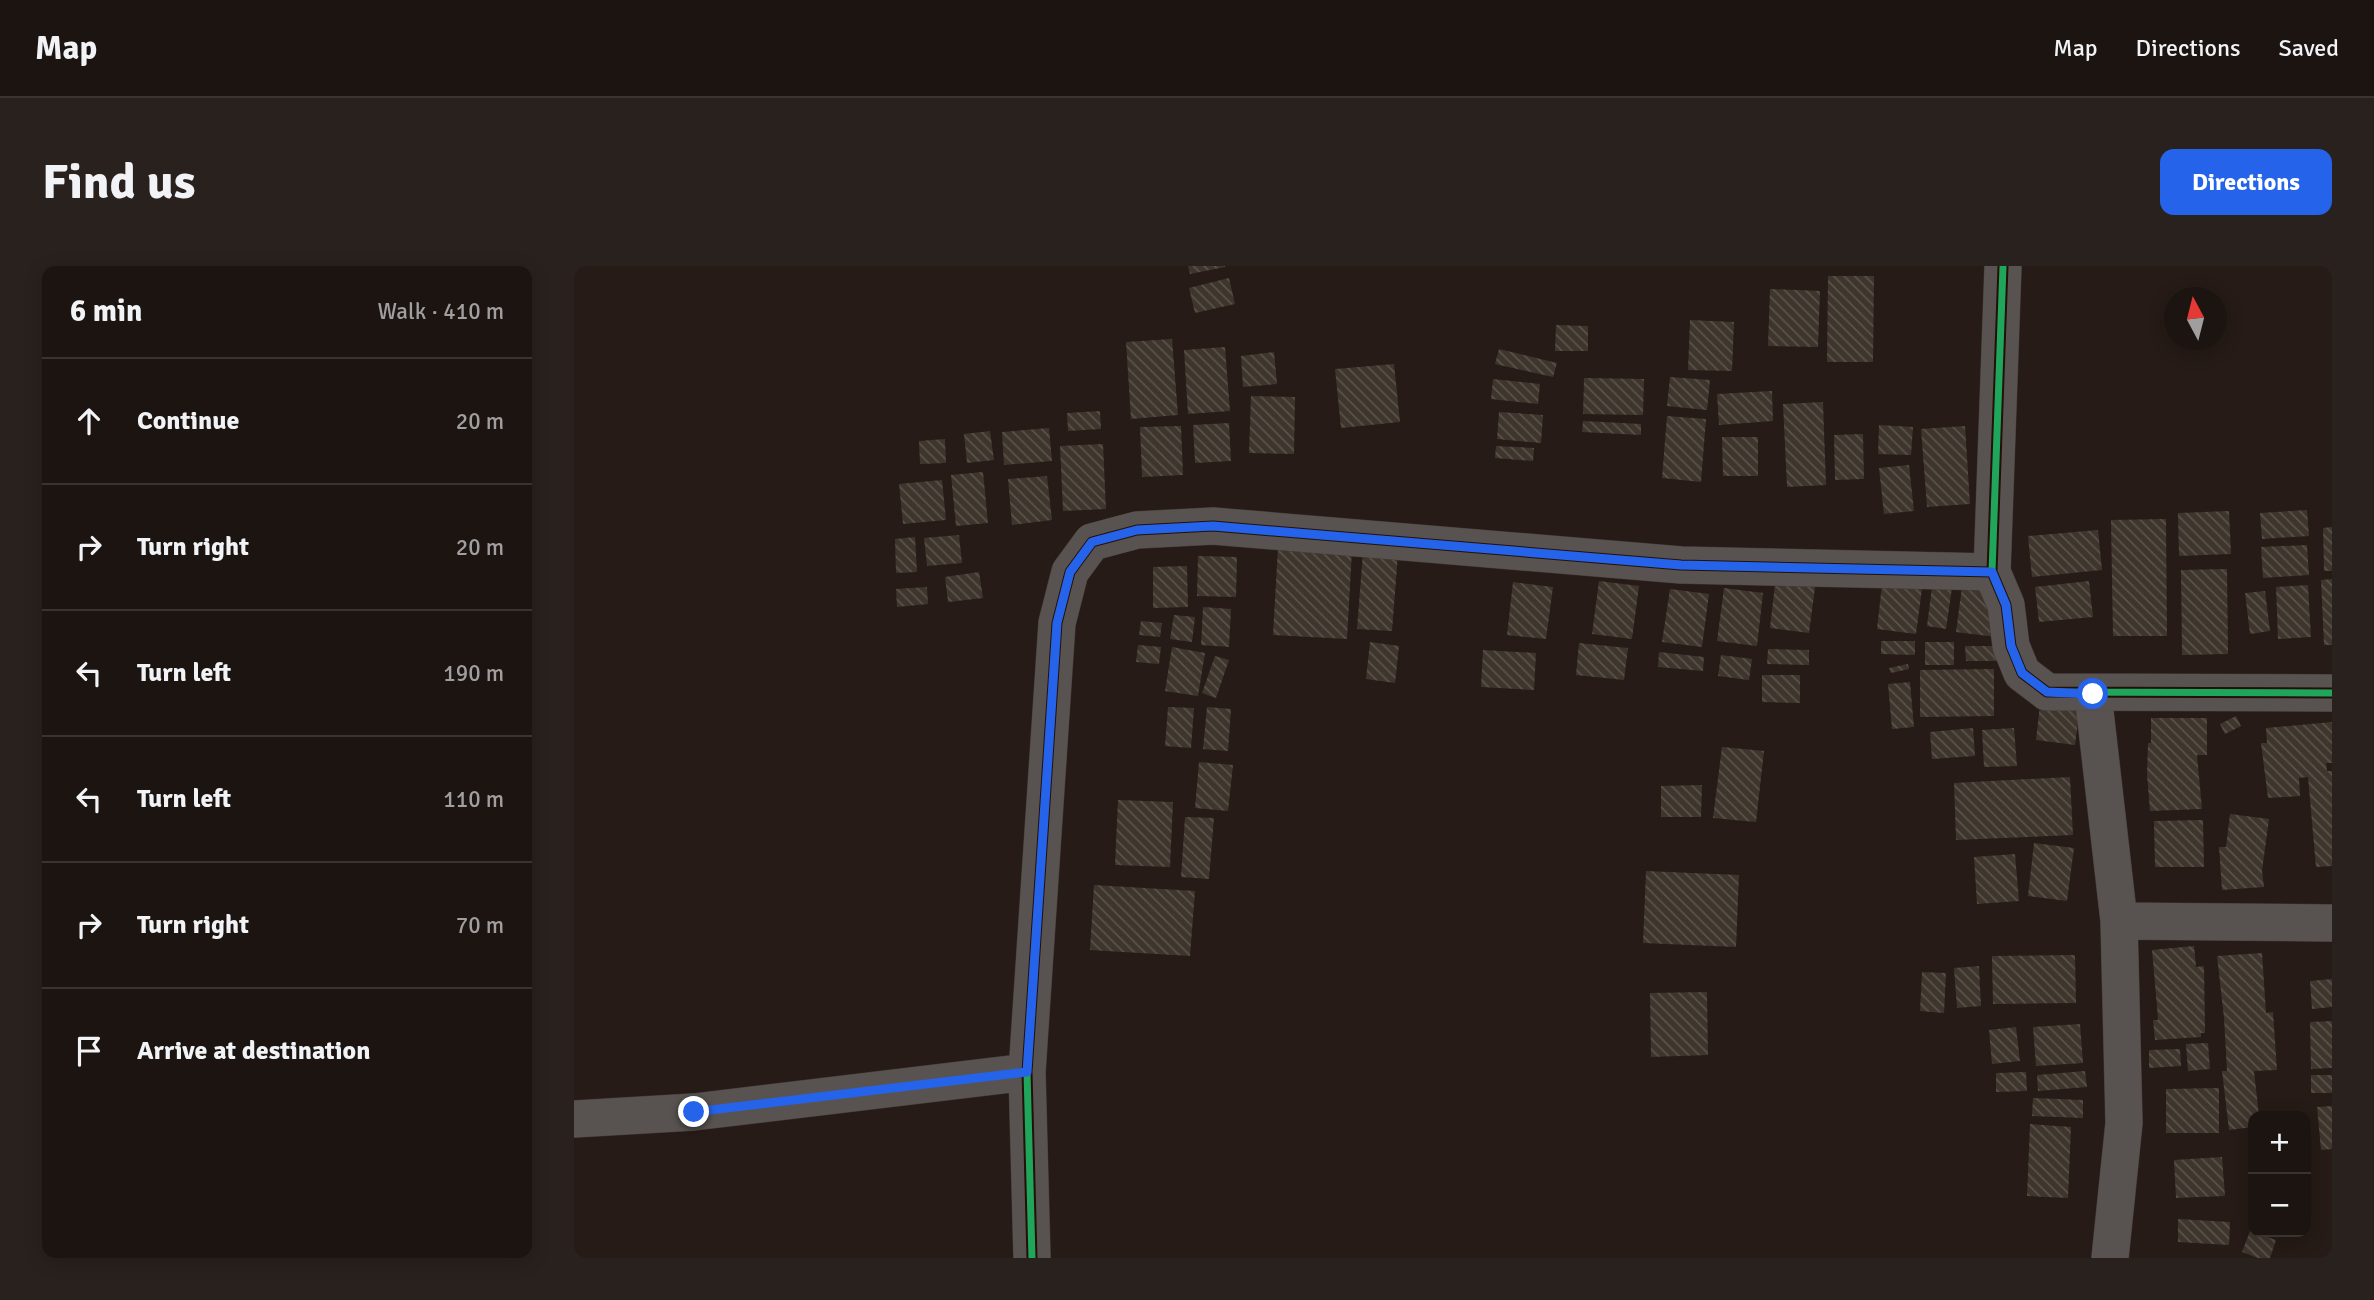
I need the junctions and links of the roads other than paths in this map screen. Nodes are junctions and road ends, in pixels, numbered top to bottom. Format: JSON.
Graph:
{"nodes":[{"id":1,"x":2003,"y":266,"type":"edge"},
{"id":2,"x":1992,"y":572,"type":"junction"},
{"id":3,"x":2332,"y":693,"type":"edge"},
{"id":4,"x":2093,"y":694,"type":"junction"},
{"id":5,"x":2119,"y":921,"type":"junction"},
{"id":6,"x":2332,"y":923,"type":"edge"},
{"id":7,"x":1027,"y":1072,"type":"junction"},
{"id":8,"x":574,"y":1119,"type":"edge"},
{"id":9,"x":1032,"y":1258,"type":"edge"},
{"id":10,"x":2110,"y":1258,"type":"edge"}],
"edges":[{"from":1,"to":2,"type":"street"},
{"from":2,"to":4,"type":"street"},
{"from":2,"to":7,"type":"street"},
{"from":3,"to":4,"type":"street"},
{"from":4,"to":5,"type":"street"},
{"from":5,"to":6,"type":"street"},
{"from":5,"to":10,"type":"street"},
{"from":7,"to":8,"type":"street"},
{"from":7,"to":9,"type":"street"}]}
